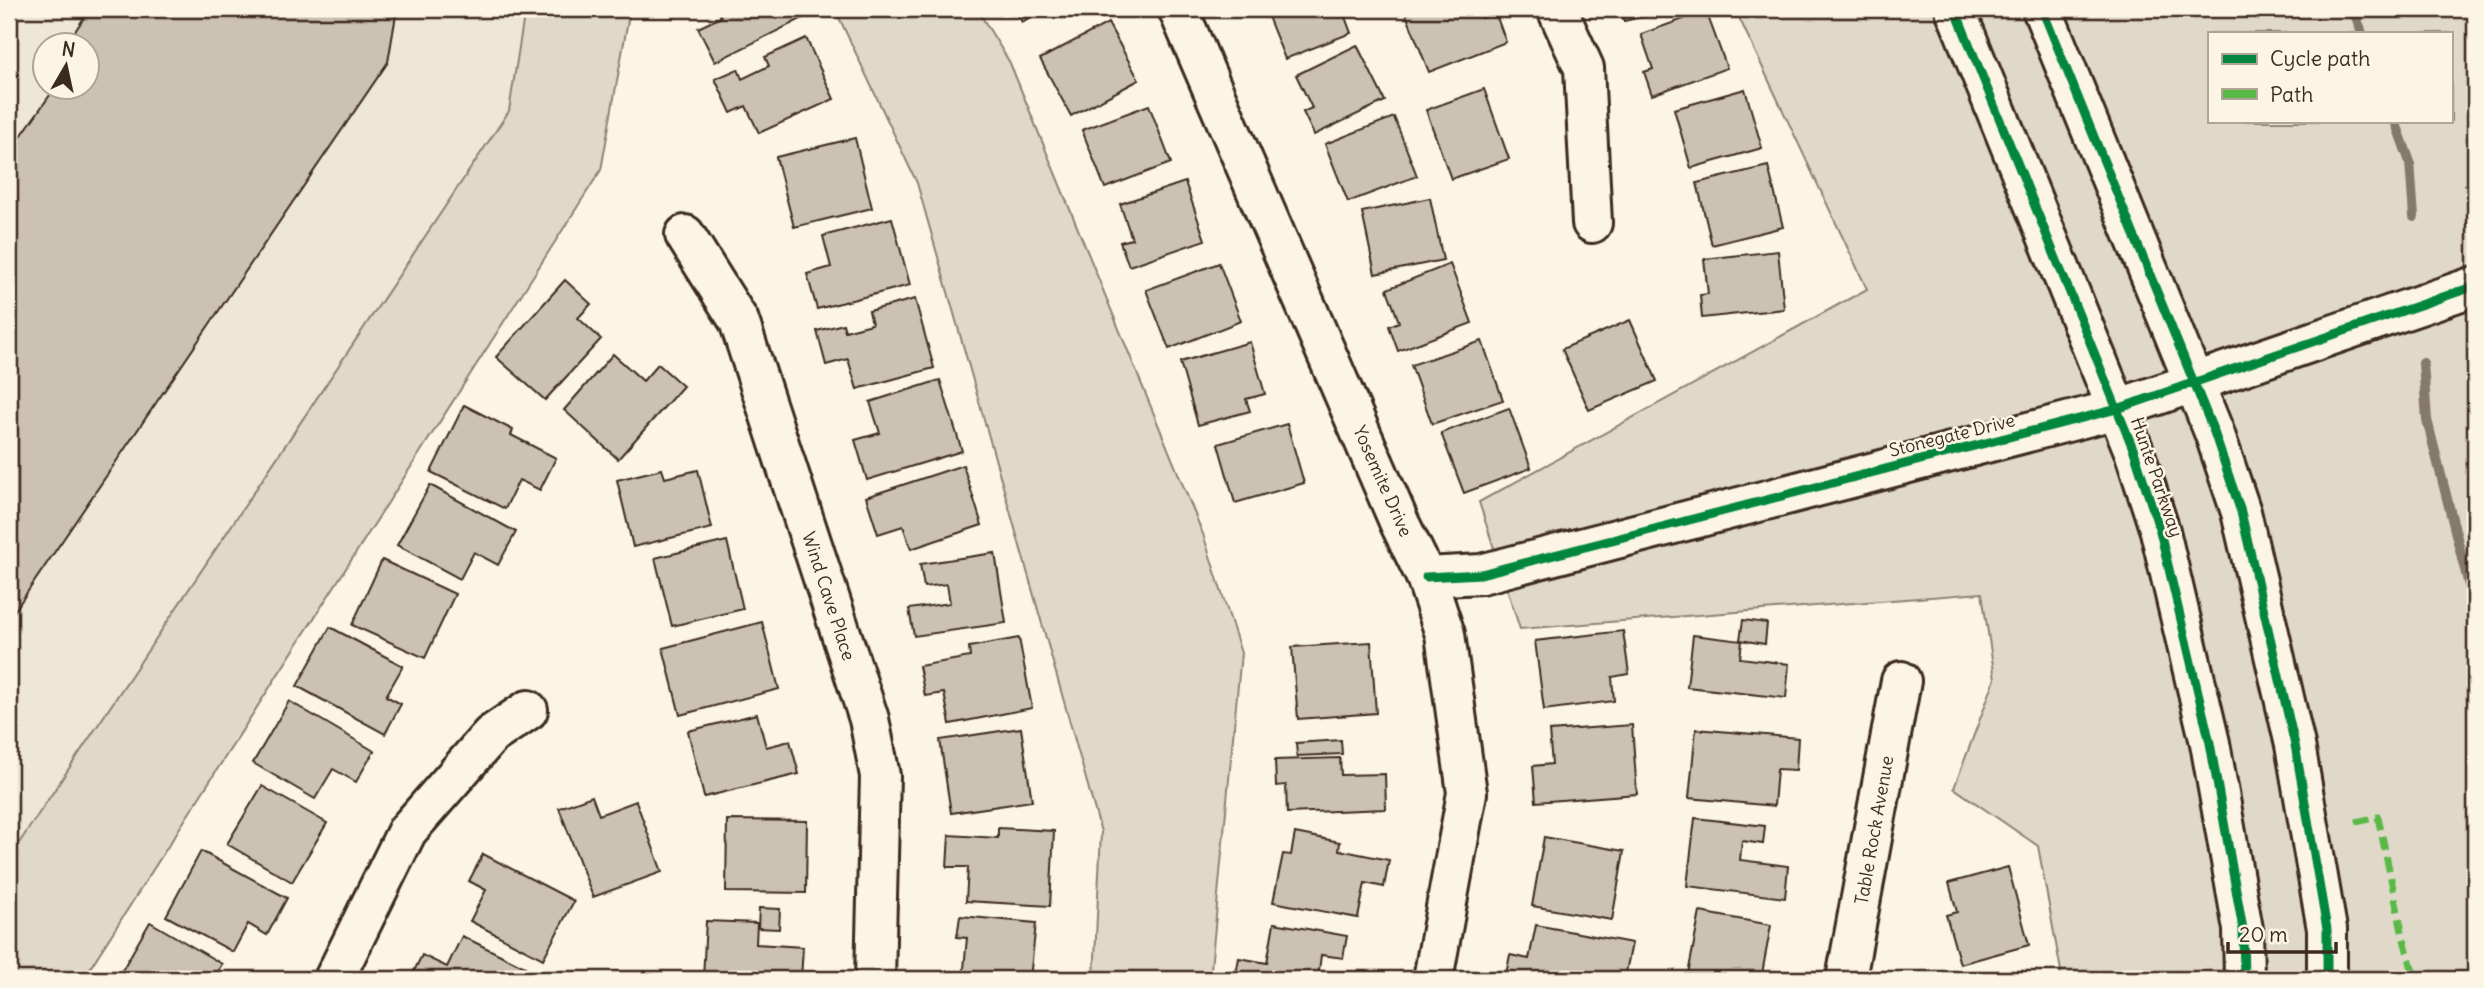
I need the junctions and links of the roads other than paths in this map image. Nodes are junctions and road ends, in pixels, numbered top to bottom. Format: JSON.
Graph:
{"nodes":[{"id":1,"x":1178,"y":9,"type":"edge"},
{"id":2,"x":1557,"y":9,"type":"edge"},
{"id":3,"x":1955,"y":9,"type":"edge"},
{"id":4,"x":2042,"y":9,"type":"edge"},
{"id":5,"x":1592,"y":223,"type":"dead end"},
{"id":6,"x":685,"y":234,"type":"dead end"},
{"id":7,"x":2475,"y":286,"type":"edge"},
{"id":8,"x":2194,"y":384,"type":"junction"},
{"id":9,"x":2117,"y":409,"type":"junction"},
{"id":10,"x":1426,"y":577,"type":"junction"},
{"id":11,"x":1901,"y":681,"type":"dead end"},
{"id":12,"x":528,"y":710,"type":"dead end"},
{"id":13,"x":334,"y":979,"type":"edge"},
{"id":14,"x":875,"y":979,"type":"edge"},
{"id":15,"x":1433,"y":979,"type":"edge"},
{"id":16,"x":1846,"y":979,"type":"edge"},
{"id":17,"x":2244,"y":979,"type":"edge"},
{"id":18,"x":2327,"y":979,"type":"edge"}],
"edges":[{"from":1,"to":10,"type":"street","name":"Yosemite Drive"},
{"from":2,"to":5,"type":"street"},
{"from":3,"to":9,"type":"street","name":"Hunte Parkway"},
{"from":4,"to":8,"type":"street"},
{"from":6,"to":14,"type":"street","name":"Wind Cave Place"},
{"from":7,"to":8,"type":"street","name":"Stonegate Drive"},
{"from":8,"to":9,"type":"street","name":"Stonegate Drive"},
{"from":8,"to":18,"type":"street"},
{"from":9,"to":10,"type":"street","name":"Stonegate Drive"},
{"from":9,"to":17,"type":"street","name":"Hunte Parkway"},
{"from":10,"to":15,"type":"street","name":"Yosemite Drive"},
{"from":11,"to":16,"type":"street","name":"Table Rock Avenue"},
{"from":12,"to":13,"type":"street"}]}
